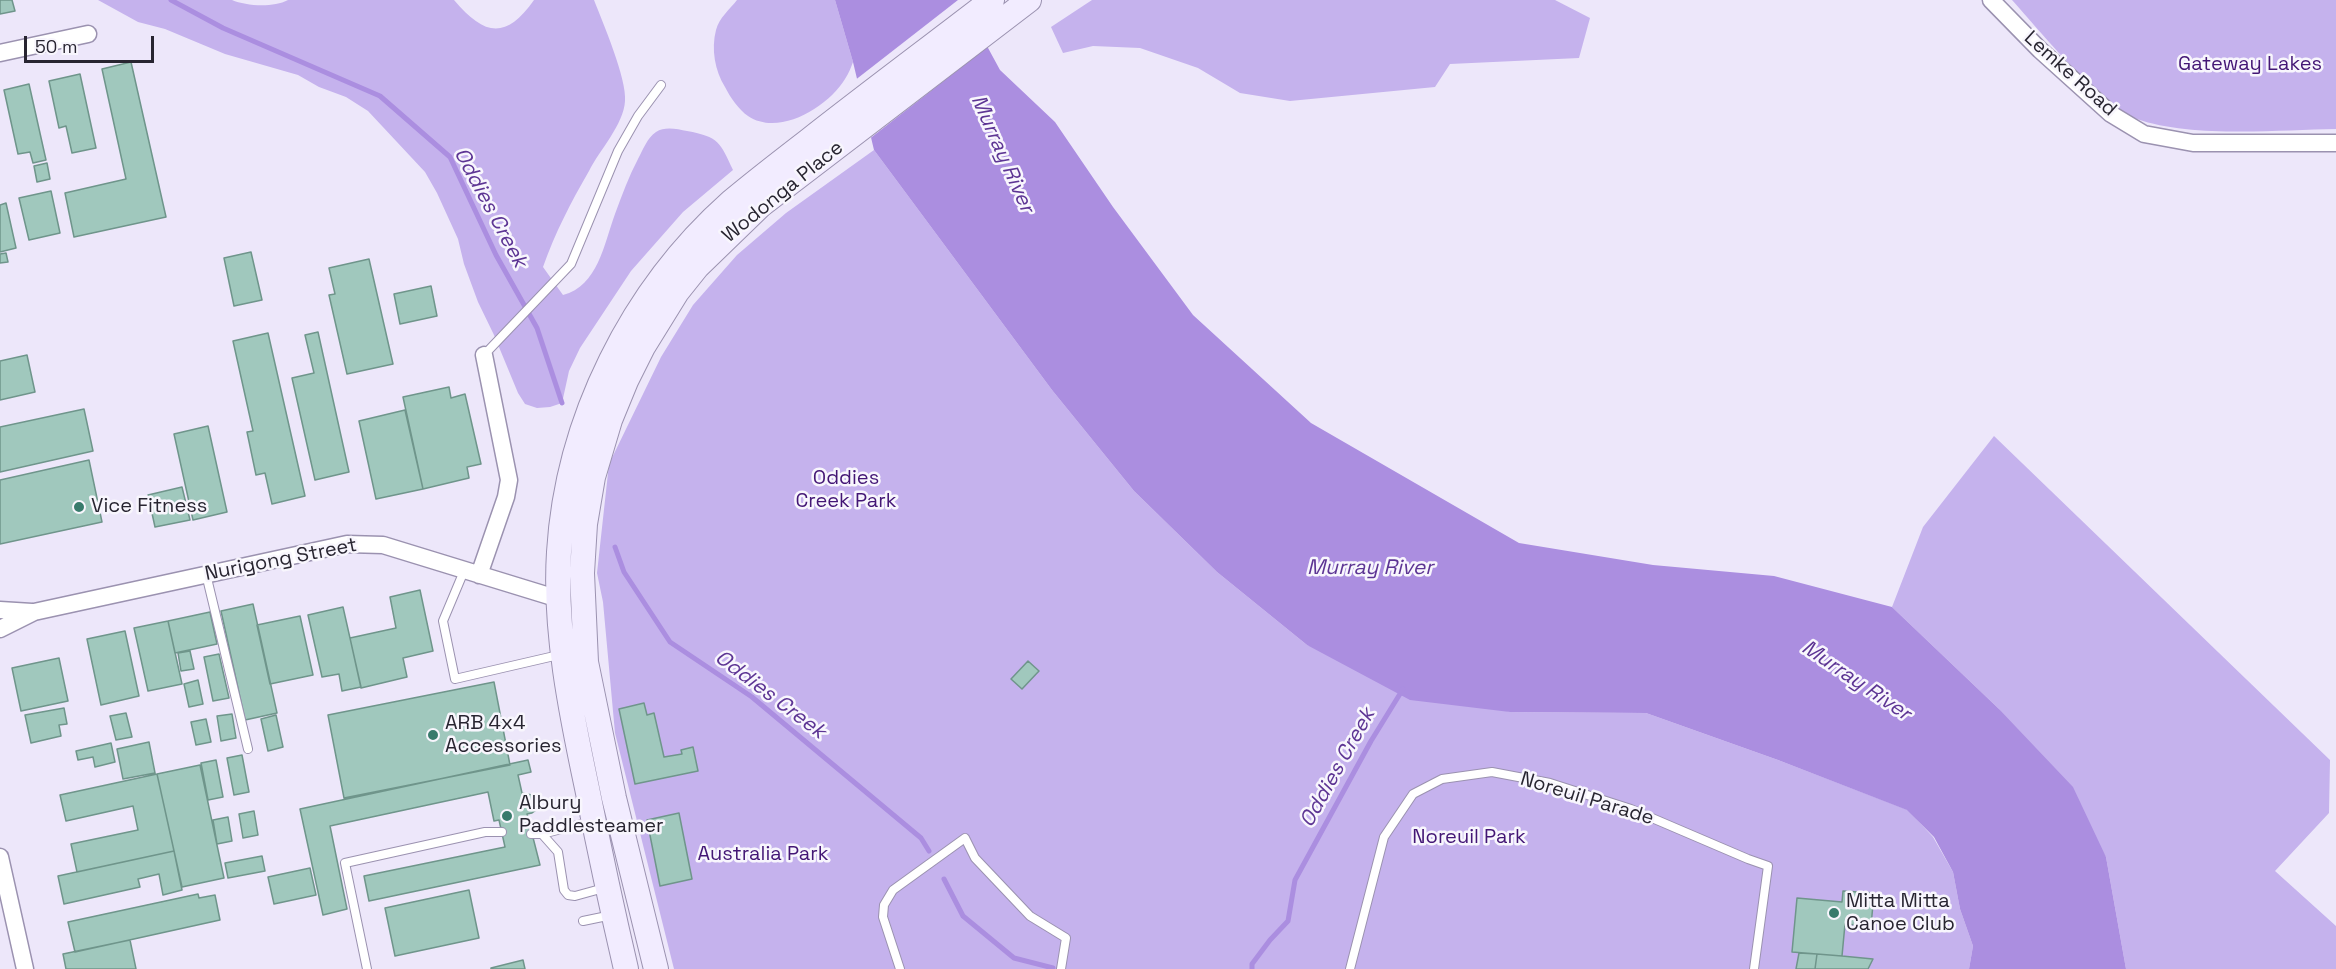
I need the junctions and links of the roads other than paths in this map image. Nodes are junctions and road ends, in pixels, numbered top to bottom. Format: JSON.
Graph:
{"nodes":[{"id":1,"x":992,"y":0,"type":"edge"},
{"id":2,"x":1029,"y":0,"type":"edge"},
{"id":3,"x":1991,"y":0,"type":"edge"},
{"id":4,"x":88,"y":34,"type":"dead end"},
{"id":5,"x":0,"y":53,"type":"edge"},
{"id":6,"x":661,"y":85,"type":"dead end"},
{"id":7,"x":833,"y":135,"type":"junction"},
{"id":8,"x":2336,"y":143,"type":"edge"},
{"id":9,"x":484,"y":355,"type":"joint"},
{"id":10,"x":471,"y":573,"type":"junction"},
{"id":11,"x":206,"y":574,"type":"junction"},
{"id":12,"x":559,"y":599,"type":"junction"},
{"id":13,"x":0,"y":609,"type":"edge"},
{"id":14,"x":34,"y":612,"type":"junction"},
{"id":15,"x":0,"y":629,"type":"edge"},
{"id":16,"x":563,"y":654,"type":"junction"},
{"id":17,"x":248,"y":749,"type":"dead end"},
{"id":18,"x":594,"y":821,"type":"junction"},
{"id":19,"x":502,"y":832,"type":"dead end"},
{"id":20,"x":531,"y":834,"type":"dead end"},
{"id":21,"x":542,"y":834,"type":"junction"},
{"id":22,"x":0,"y":857,"type":"edge"},
{"id":23,"x":608,"y":887,"type":"junction"},
{"id":24,"x":614,"y":915,"type":"junction"},
{"id":25,"x":583,"y":921,"type":"dead end"},
{"id":26,"x":25,"y":969,"type":"edge"},
{"id":27,"x":367,"y":969,"type":"edge"},
{"id":28,"x":626,"y":969,"type":"edge"},
{"id":29,"x":656,"y":969,"type":"edge"},
{"id":30,"x":900,"y":969,"type":"edge"},
{"id":31,"x":1061,"y":969,"type":"edge"},
{"id":32,"x":1350,"y":969,"type":"edge"},
{"id":33,"x":1754,"y":969,"type":"edge"}],
"edges":[{"from":1,"to":7,"type":"main road","name":"Wodonga Place"},
{"from":2,"to":7,"type":"main road","name":"Wodonga Place"},
{"from":3,"to":8,"type":"street","name":"Lemke Road"},
{"from":4,"to":5,"type":"street"},
{"from":6,"to":9,"type":"lane"},
{"from":7,"to":12,"type":"main road","name":"Wodonga Place"},
{"from":7,"to":29,"type":"main road","name":"Wodonga Place"},
{"from":9,"to":10,"type":"street"},
{"from":10,"to":11,"type":"street","name":"Nurigong Street"},
{"from":10,"to":12,"type":"street","name":"Nurigong Street"},
{"from":10,"to":16,"type":"lane"},
{"from":11,"to":14,"type":"street","name":"Nurigong Street"},
{"from":11,"to":17,"type":"lane"},
{"from":12,"to":16,"type":"main road","name":"Wodonga Place"},
{"from":13,"to":14,"type":"street","name":"Nurigong Street"},
{"from":14,"to":15,"type":"street","name":"Nurigong Street"},
{"from":16,"to":18,"type":"main road","name":"Wodonga Place"},
{"from":18,"to":21,"type":"lane"},
{"from":18,"to":23,"type":"main road","name":"Wodonga Place"},
{"from":19,"to":27,"type":"lane"},
{"from":20,"to":21,"type":"lane"},
{"from":21,"to":23,"type":"lane"},
{"from":22,"to":26,"type":"street"},
{"from":23,"to":24,"type":"main road","name":"Wodonga Place"},
{"from":24,"to":25,"type":"lane"},
{"from":24,"to":28,"type":"main road","name":"Wodonga Place"},
{"from":30,"to":31,"type":"lane"},
{"from":32,"to":33,"type":"lane","name":"Noreuil Parade"}]}
